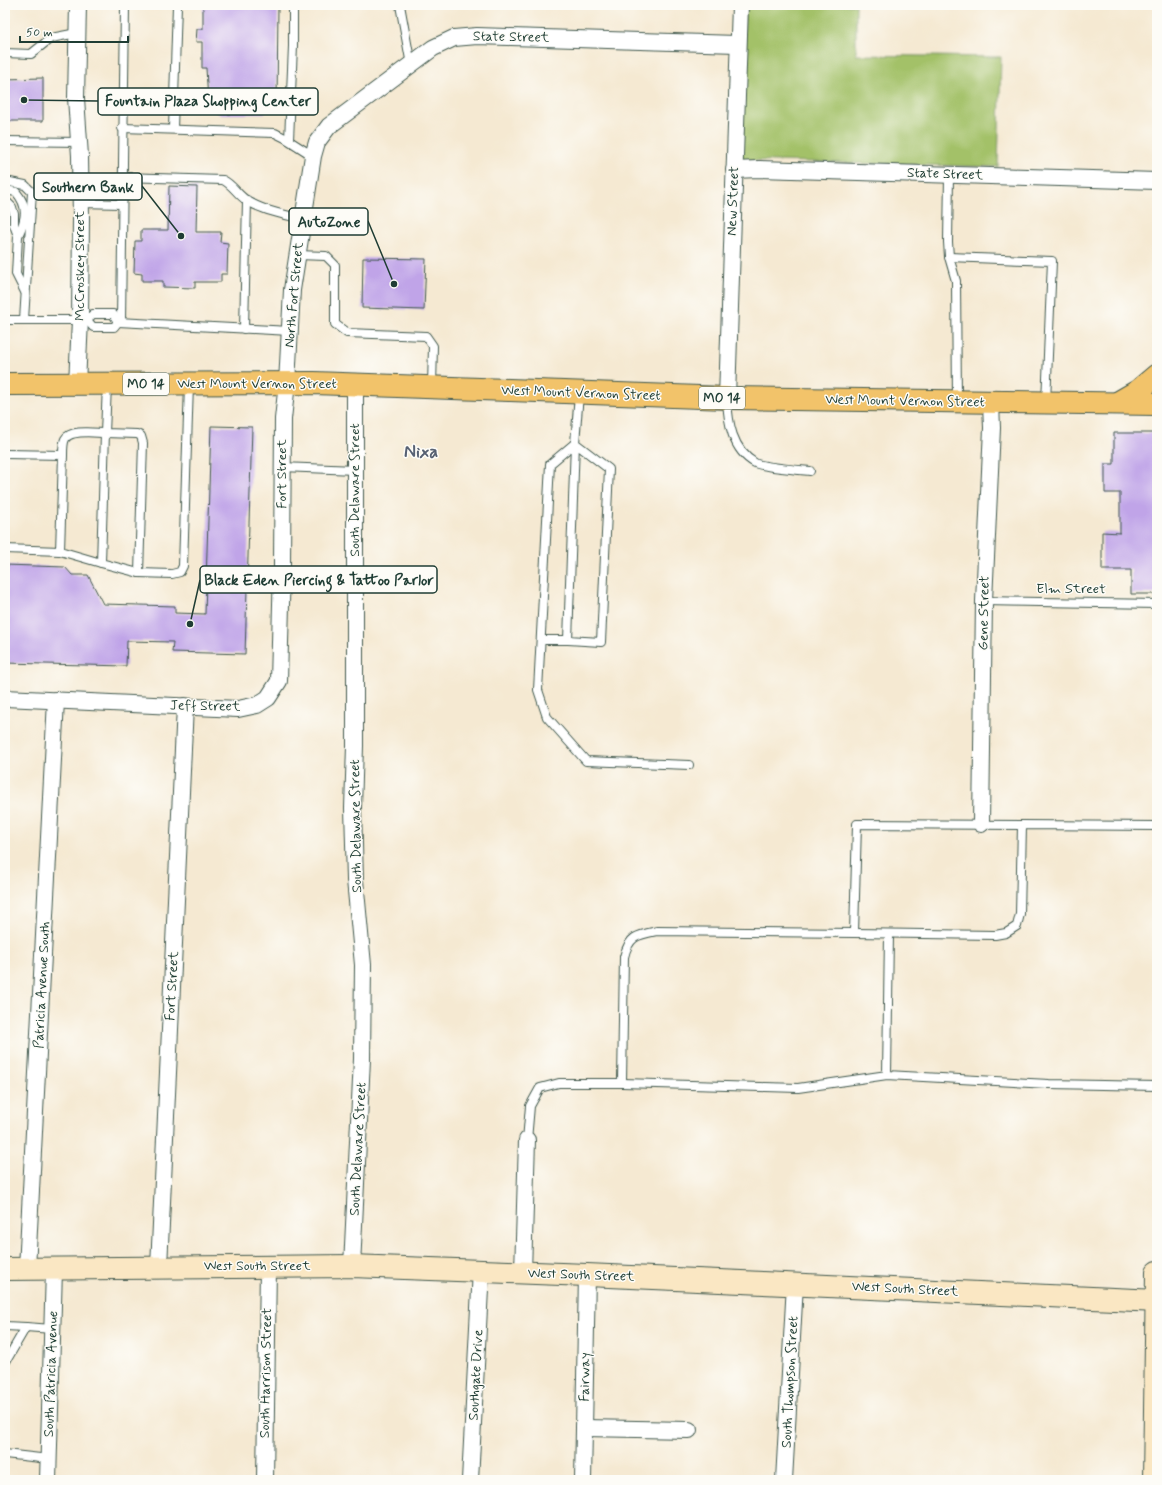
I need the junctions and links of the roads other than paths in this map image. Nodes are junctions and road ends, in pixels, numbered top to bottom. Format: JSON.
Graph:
{"nodes":[{"id":1,"x":78,"y":5,"type":"edge"},
{"id":2,"x":125,"y":5,"type":"edge"},
{"id":3,"x":177,"y":5,"type":"edge"},
{"id":4,"x":293,"y":5,"type":"edge"},
{"id":5,"x":400,"y":5,"type":"edge"},
{"id":6,"x":740,"y":5,"type":"edge"},
{"id":7,"x":78,"y":33,"type":"junction"},
{"id":8,"x":737,"y":44,"type":"junction"},
{"id":9,"x":5,"y":53,"type":"edge"},
{"id":10,"x":411,"y":65,"type":"junction"},
{"id":11,"x":122,"y":128,"type":"junction"},
{"id":12,"x":173,"y":129,"type":"junction"},
{"id":13,"x":320,"y":139,"type":"joint"},
{"id":14,"x":289,"y":140,"type":"junction"},
{"id":15,"x":5,"y":141,"type":"edge"},
{"id":16,"x":79,"y":142,"type":"junction"},
{"id":17,"x":313,"y":156,"type":"junction"},
{"id":18,"x":734,"y":170,"type":"junction"},
{"id":19,"x":949,"y":175,"type":"junction"},
{"id":20,"x":122,"y":177,"type":"junction"},
{"id":21,"x":5,"y":181,"type":"edge"},
{"id":22,"x":1157,"y":181,"type":"edge"},
{"id":23,"x":5,"y":190,"type":"edge"},
{"id":24,"x":5,"y":200,"type":"edge"},
{"id":25,"x":247,"y":200,"type":"junction"},
{"id":26,"x":81,"y":203,"type":"junction"},
{"id":27,"x":122,"y":204,"type":"junction"},
{"id":28,"x":302,"y":219,"type":"junction"},
{"id":29,"x":18,"y":236,"type":"junction"},
{"id":30,"x":297,"y":255,"type":"junction"},
{"id":31,"x":949,"y":257,"type":"junction"},
{"id":32,"x":26,"y":293,"type":"junction"},
{"id":33,"x":7,"y":318,"type":"edge"},
{"id":34,"x":24,"y":320,"type":"junction"},
{"id":35,"x":84,"y":320,"type":"junction"},
{"id":36,"x":119,"y":322,"type":"junction"},
{"id":37,"x":244,"y":329,"type":"junction"},
{"id":38,"x":290,"y":331,"type":"junction"},
{"id":39,"x":1157,"y":375,"type":"edge"},
{"id":40,"x":189,"y":383,"type":"junction"},
{"id":41,"x":287,"y":383,"type":"junction"},
{"id":42,"x":5,"y":384,"type":"edge"},
{"id":43,"x":78,"y":384,"type":"junction"},
{"id":44,"x":107,"y":384,"type":"junction"},
{"id":45,"x":355,"y":385,"type":"junction"},
{"id":46,"x":432,"y":388,"type":"junction"},
{"id":47,"x":579,"y":393,"type":"junction"},
{"id":48,"x":727,"y":398,"type":"junction"},
{"id":49,"x":957,"y":402,"type":"junction"},
{"id":50,"x":1046,"y":402,"type":"junction"},
{"id":51,"x":1119,"y":402,"type":"junction"},
{"id":52,"x":991,"y":403,"type":"junction"},
{"id":53,"x":1157,"y":404,"type":"edge"},
{"id":54,"x":105,"y":433,"type":"junction"},
{"id":55,"x":575,"y":443,"type":"junction"},
{"id":56,"x":5,"y":454,"type":"edge"},
{"id":57,"x":63,"y":455,"type":"junction"},
{"id":58,"x":282,"y":467,"type":"junction"},
{"id":59,"x":355,"y":470,"type":"junction"},
{"id":60,"x":810,"y":471,"type":"dead end"},
{"id":61,"x":5,"y":549,"type":"edge"},
{"id":62,"x":60,"y":551,"type":"junction"},
{"id":63,"x":101,"y":563,"type":"junction"},
{"id":64,"x":282,"y":566,"type":"joint"},
{"id":65,"x":139,"y":573,"type":"junction"},
{"id":66,"x":984,"y":601,"type":"junction"},
{"id":67,"x":1157,"y":604,"type":"edge"},
{"id":68,"x":541,"y":640,"type":"junction"},
{"id":69,"x":568,"y":640,"type":"junction"},
{"id":70,"x":5,"y":698,"type":"edge"},
{"id":71,"x":56,"y":700,"type":"junction"},
{"id":72,"x":185,"y":706,"type":"junction"},
{"id":73,"x":689,"y":765,"type":"dead end"},
{"id":74,"x":981,"y":824,"type":"junction"},
{"id":75,"x":1022,"y":825,"type":"junction"},
{"id":76,"x":1157,"y":826,"type":"edge"},
{"id":77,"x":854,"y":933,"type":"junction"},
{"id":78,"x":889,"y":934,"type":"junction"},
{"id":79,"x":887,"y":1074,"type":"junction"},
{"id":80,"x":622,"y":1083,"type":"junction"},
{"id":81,"x":1157,"y":1086,"type":"edge"},
{"id":82,"x":526,"y":1140,"type":"joint"},
{"id":83,"x":268,"y":1266,"type":"junction"},
{"id":84,"x":352,"y":1266,"type":"junction"},
{"id":85,"x":160,"y":1267,"type":"junction"},
{"id":86,"x":27,"y":1269,"type":"junction"},
{"id":87,"x":54,"y":1269,"type":"junction"},
{"id":88,"x":5,"y":1270,"type":"edge"},
{"id":89,"x":481,"y":1270,"type":"junction"},
{"id":90,"x":523,"y":1272,"type":"junction"},
{"id":91,"x":1157,"y":1272,"type":"edge"},
{"id":92,"x":587,"y":1275,"type":"junction"},
{"id":93,"x":795,"y":1284,"type":"junction"},
{"id":94,"x":1157,"y":1301,"type":"edge"},
{"id":95,"x":5,"y":1326,"type":"edge"},
{"id":96,"x":26,"y":1327,"type":"junction"},
{"id":97,"x":52,"y":1330,"type":"junction"},
{"id":98,"x":5,"y":1363,"type":"edge"},
{"id":99,"x":584,"y":1428,"type":"junction"},
{"id":100,"x":689,"y":1430,"type":"dead end"},
{"id":101,"x":5,"y":1454,"type":"edge"},
{"id":102,"x":49,"y":1459,"type":"junction"},
{"id":103,"x":48,"y":1480,"type":"edge"},
{"id":104,"x":265,"y":1480,"type":"edge"},
{"id":105,"x":470,"y":1480,"type":"edge"},
{"id":106,"x":583,"y":1480,"type":"edge"},
{"id":107,"x":784,"y":1480,"type":"edge"},
{"id":108,"x":1154,"y":1480,"type":"edge"}],
"edges":[{"from":1,"to":7,"type":"street","name":"McCroskey Street"},
{"from":2,"to":11,"type":"lane"},
{"from":3,"to":12,"type":"lane"},
{"from":4,"to":14,"type":"lane"},
{"from":5,"to":10,"type":"lane"},
{"from":6,"to":8,"type":"street","name":"New Street"},
{"from":7,"to":9,"type":"lane"},
{"from":7,"to":16,"type":"street","name":"McCroskey Street"},
{"from":8,"to":10,"type":"street","name":"State Street"},
{"from":8,"to":18,"type":"street","name":"New Street"},
{"from":10,"to":13,"type":"street","name":"State Street"},
{"from":11,"to":12,"type":"lane"},
{"from":11,"to":20,"type":"lane"},
{"from":12,"to":14,"type":"lane"},
{"from":13,"to":17,"type":"street","name":"North Fort Street"},
{"from":14,"to":17,"type":"lane"},
{"from":15,"to":16,"type":"lane"},
{"from":16,"to":26,"type":"street","name":"McCroskey Street"},
{"from":17,"to":28,"type":"street","name":"North Fort Street"},
{"from":18,"to":19,"type":"street","name":"State Street"},
{"from":18,"to":48,"type":"street","name":"New Street"},
{"from":19,"to":22,"type":"street","name":"State Street"},
{"from":19,"to":31,"type":"lane"},
{"from":20,"to":25,"type":"lane"},
{"from":20,"to":27,"type":"lane"},
{"from":21,"to":32,"type":"lane"},
{"from":23,"to":29,"type":"lane"},
{"from":24,"to":29,"type":"lane"},
{"from":25,"to":28,"type":"lane"},
{"from":25,"to":37,"type":"lane"},
{"from":26,"to":27,"type":"lane"},
{"from":26,"to":35,"type":"street","name":"McCroskey Street"},
{"from":27,"to":36,"type":"lane"},
{"from":28,"to":30,"type":"street","name":"North Fort Street"},
{"from":29,"to":32,"type":"lane"},
{"from":30,"to":38,"type":"street","name":"North Fort Street"},
{"from":30,"to":46,"type":"lane"},
{"from":31,"to":49,"type":"lane"},
{"from":31,"to":50,"type":"lane"},
{"from":32,"to":34,"type":"lane"},
{"from":33,"to":34,"type":"lane"},
{"from":34,"to":35,"type":"lane"},
{"from":35,"to":36,"type":"lane"},
{"from":35,"to":36,"type":"lane"},
{"from":35,"to":43,"type":"street","name":"McCroskey Street"},
{"from":36,"to":37,"type":"lane"},
{"from":37,"to":38,"type":"lane"},
{"from":38,"to":41,"type":"street","name":"North Fort Street"},
{"from":39,"to":51,"type":"main road"},
{"from":40,"to":41,"type":"main road","name":"West Mount Vernon Street","number":"MO 14"},
{"from":40,"to":44,"type":"main road","name":"West Mount Vernon Street","number":"MO 14"},
{"from":40,"to":65,"type":"lane"},
{"from":41,"to":45,"type":"main road","name":"West Mount Vernon Street","number":"MO 14"},
{"from":41,"to":58,"type":"street","name":"Fort Street"},
{"from":42,"to":43,"type":"main road","name":"West Mount Vernon Street","number":"MO 14"},
{"from":43,"to":44,"type":"main road","name":"West Mount Vernon Street","number":"MO 14"},
{"from":44,"to":54,"type":"lane"},
{"from":45,"to":46,"type":"main road","name":"West Mount Vernon Street","number":"MO 14"},
{"from":45,"to":59,"type":"street","name":"South Delaware Street"},
{"from":46,"to":47,"type":"main road","name":"West Mount Vernon Street","number":"MO 14"},
{"from":47,"to":48,"type":"main road","name":"West Mount Vernon Street","number":"MO 14"},
{"from":47,"to":55,"type":"lane"},
{"from":48,"to":49,"type":"main road","name":"West Mount Vernon Street","number":"MO 14"},
{"from":48,"to":60,"type":"lane"},
{"from":49,"to":52,"type":"main road","name":"West Mount Vernon Street","number":"MO 14"},
{"from":50,"to":51,"type":"main road","name":"West Mount Vernon Street","number":"MO 14"},
{"from":50,"to":52,"type":"main road","name":"West Mount Vernon Street","number":"MO 14"},
{"from":51,"to":53,"type":"main road","name":"West Mount Vernon Street","number":"MO 14"},
{"from":52,"to":66,"type":"street","name":"Gene Street"},
{"from":54,"to":57,"type":"lane"},
{"from":54,"to":63,"type":"lane"},
{"from":54,"to":65,"type":"lane"},
{"from":55,"to":68,"type":"lane"},
{"from":55,"to":69,"type":"lane"},
{"from":55,"to":69,"type":"lane"},
{"from":56,"to":57,"type":"lane"},
{"from":57,"to":62,"type":"lane"},
{"from":58,"to":59,"type":"lane"},
{"from":58,"to":64,"type":"street","name":"Fort Street"},
{"from":59,"to":84,"type":"street","name":"South Delaware Street"},
{"from":61,"to":62,"type":"lane"},
{"from":62,"to":63,"type":"lane"},
{"from":63,"to":65,"type":"lane"},
{"from":64,"to":72,"type":"street","name":"Jeff Street"},
{"from":66,"to":67,"type":"lane","name":"Elm Street"},
{"from":66,"to":74,"type":"street","name":"Gene Street"},
{"from":68,"to":69,"type":"lane"},
{"from":68,"to":73,"type":"lane"},
{"from":70,"to":71,"type":"street","name":"Jeff Street"},
{"from":71,"to":72,"type":"street","name":"Jeff Street"},
{"from":71,"to":86,"type":"street","name":"Patricia Avenue South"},
{"from":72,"to":85,"type":"street","name":"Fort Street"},
{"from":74,"to":75,"type":"lane"},
{"from":74,"to":77,"type":"lane"},
{"from":75,"to":76,"type":"lane"},
{"from":75,"to":78,"type":"lane"},
{"from":77,"to":78,"type":"lane"},
{"from":77,"to":80,"type":"lane"},
{"from":78,"to":79,"type":"lane"},
{"from":79,"to":80,"type":"lane"},
{"from":79,"to":81,"type":"lane"},
{"from":80,"to":82,"type":"lane"},
{"from":82,"to":90,"type":"street"},
{"from":83,"to":84,"type":"street","name":"West South Street"},
{"from":83,"to":85,"type":"street","name":"West South Street"},
{"from":83,"to":104,"type":"street","name":"South Harrison Street"},
{"from":84,"to":89,"type":"street","name":"West South Street"},
{"from":85,"to":87,"type":"street","name":"West South Street"},
{"from":86,"to":87,"type":"street","name":"West South Street"},
{"from":86,"to":88,"type":"street","name":"West South Street"},
{"from":87,"to":97,"type":"street","name":"South Patricia Avenue"},
{"from":89,"to":90,"type":"street","name":"West South Street"},
{"from":89,"to":105,"type":"street","name":"Southgate Drive"},
{"from":90,"to":92,"type":"street","name":"West South Street"},
{"from":91,"to":94,"type":"street"},
{"from":92,"to":93,"type":"street","name":"West South Street"},
{"from":92,"to":99,"type":"street","name":"Fairway"},
{"from":93,"to":94,"type":"street","name":"West South Street"},
{"from":93,"to":107,"type":"street","name":"South Thompson Street"},
{"from":94,"to":108,"type":"street"},
{"from":95,"to":96,"type":"lane"},
{"from":96,"to":97,"type":"lane"},
{"from":96,"to":98,"type":"lane"},
{"from":97,"to":102,"type":"street","name":"South Patricia Avenue"},
{"from":99,"to":100,"type":"street"},
{"from":99,"to":106,"type":"street","name":"Fairway"},
{"from":101,"to":102,"type":"lane"},
{"from":102,"to":103,"type":"street","name":"South Patricia Avenue"}]}
